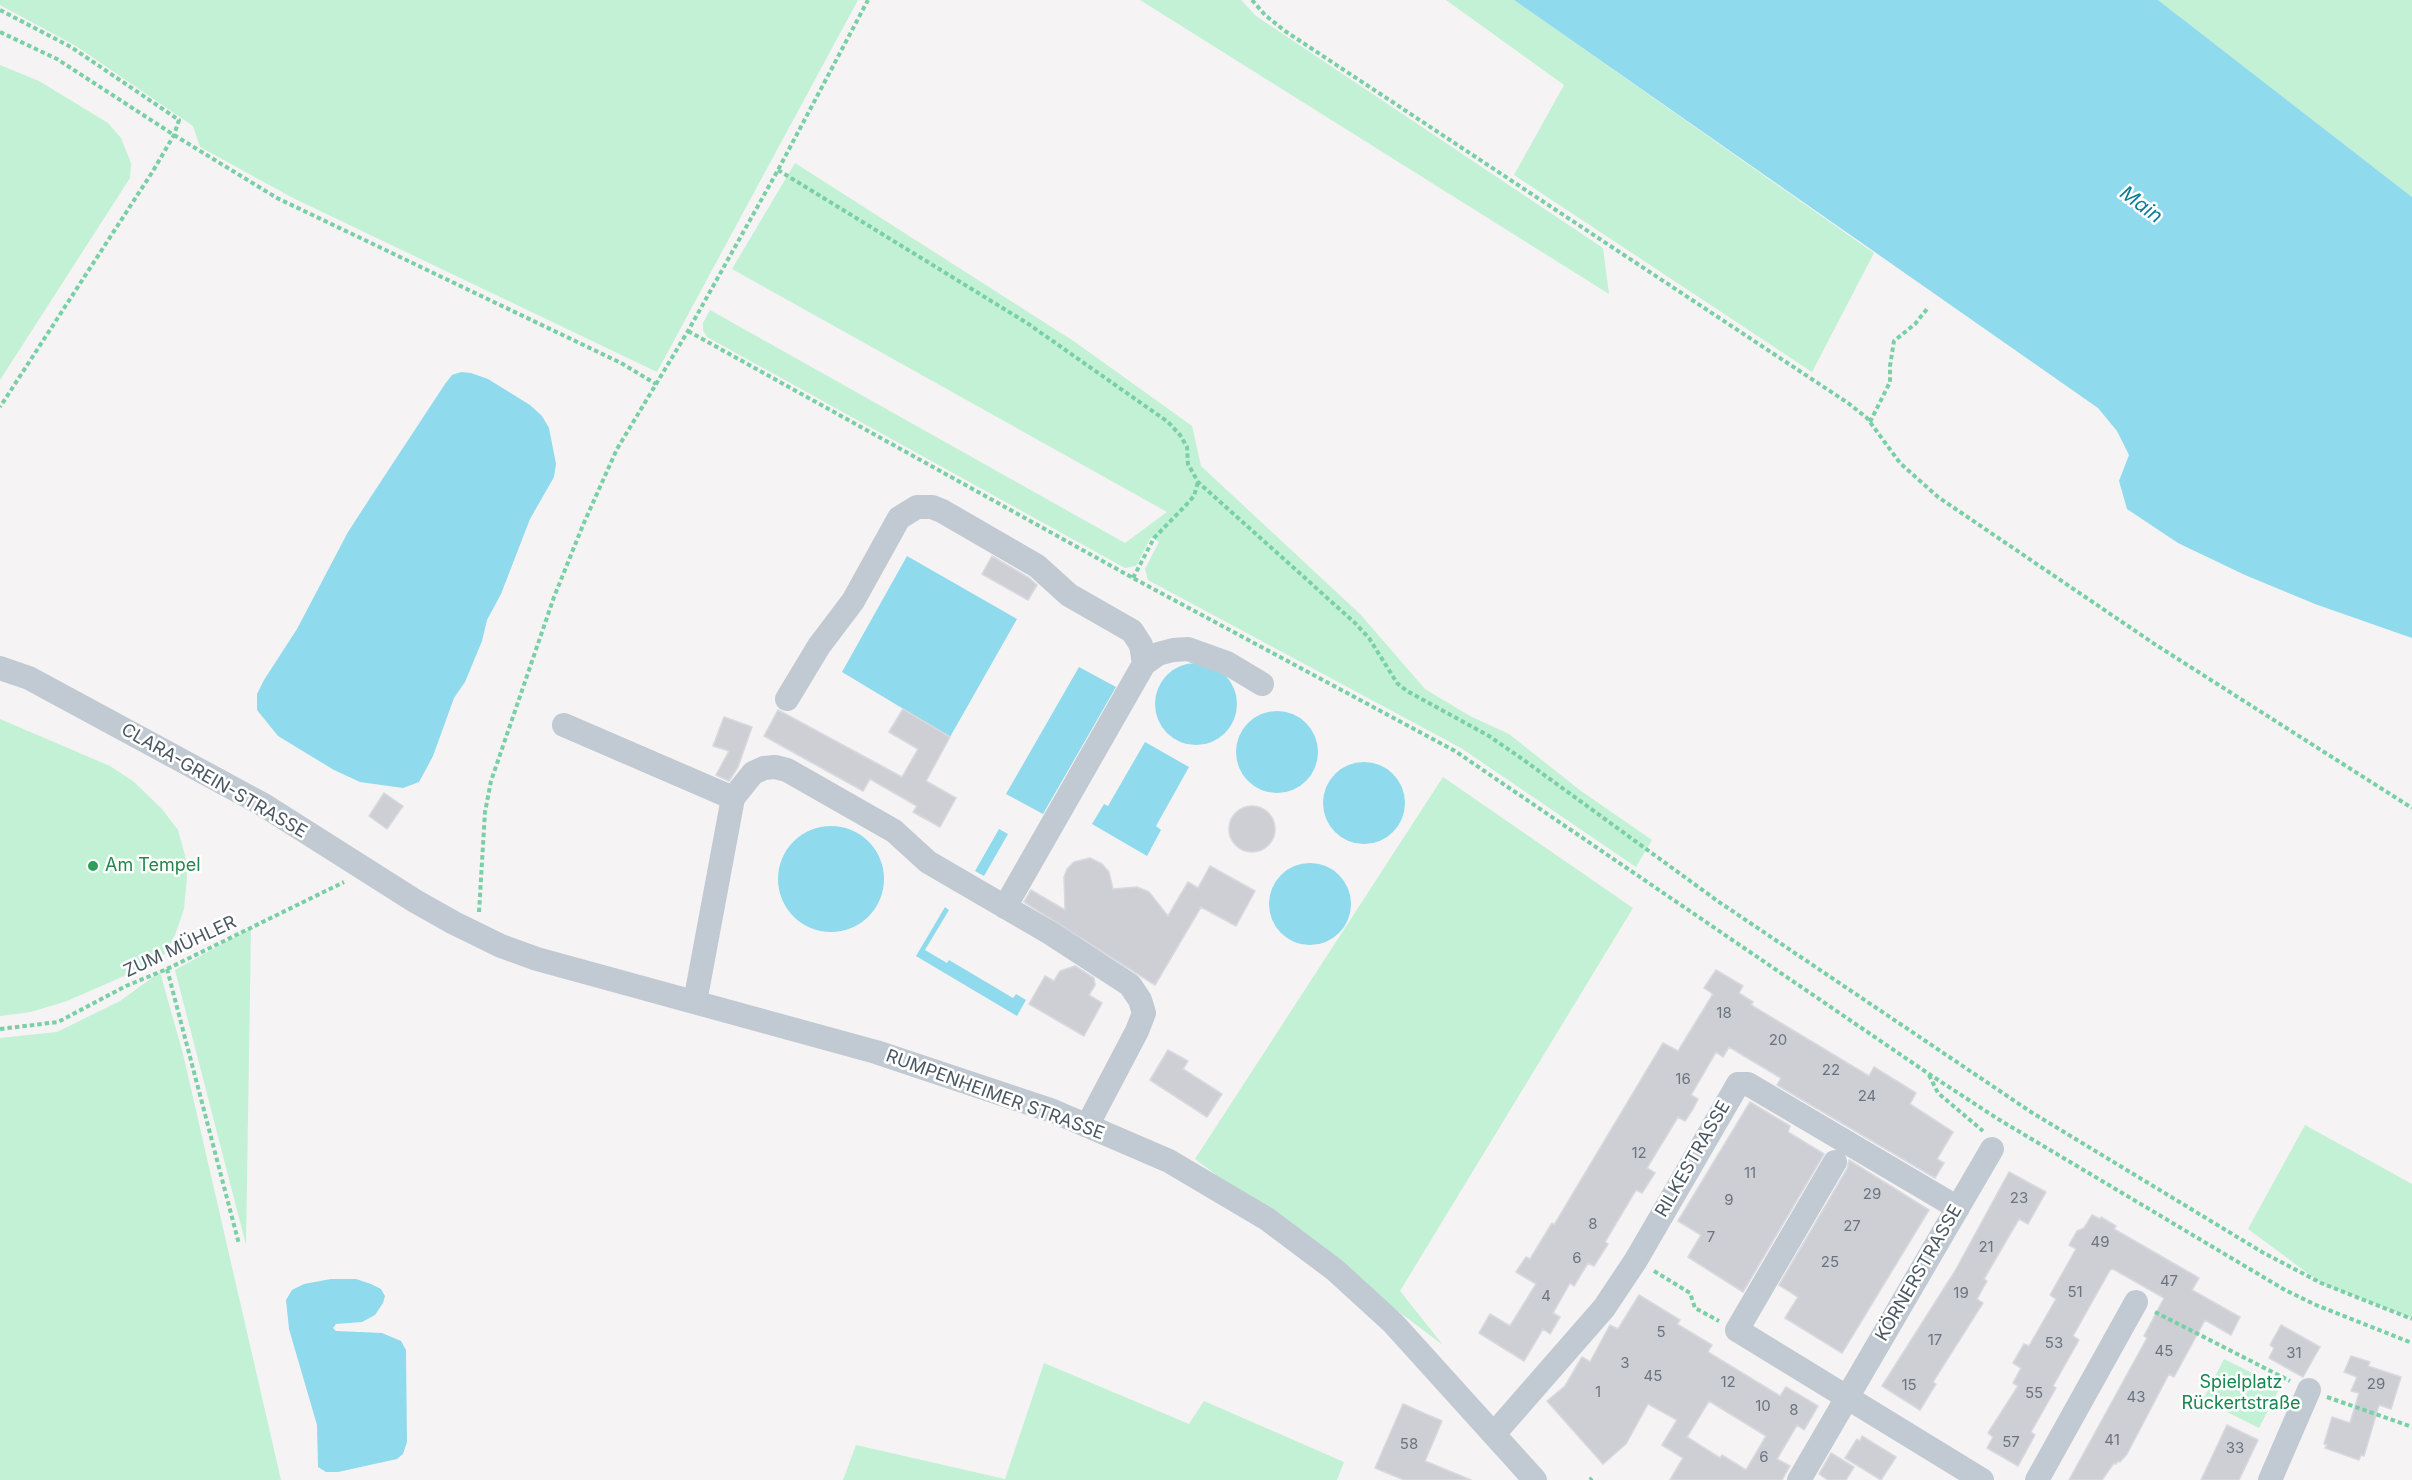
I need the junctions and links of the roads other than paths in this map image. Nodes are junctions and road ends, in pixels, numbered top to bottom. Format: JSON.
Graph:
{"nodes":[{"id":1,"x":1144,"y":664,"type":"junction"},
{"id":2,"x":0,"y":668,"type":"edge"},
{"id":3,"x":1262,"y":684,"type":"dead end"},
{"id":4,"x":787,"y":699,"type":"dead end"},
{"id":5,"x":564,"y":725,"type":"dead end"},
{"id":6,"x":734,"y":798,"type":"junction"},
{"id":7,"x":1005,"y":907,"type":"junction"},
{"id":8,"x":454,"y":923,"type":"joint"},
{"id":9,"x":695,"y":1002,"type":"junction"},
{"id":10,"x":1087,"y":1126,"type":"junction"},
{"id":11,"x":1992,"y":1149,"type":"road end"},
{"id":12,"x":1835,"y":1162,"type":"dead end"},
{"id":13,"x":1958,"y":1208,"type":"junction"},
{"id":14,"x":2136,"y":1302,"type":"road end"},
{"id":15,"x":2308,"y":1390,"type":"road end"},
{"id":16,"x":1847,"y":1398,"type":"junction"},
{"id":17,"x":1494,"y":1434,"type":"junction"},
{"id":18,"x":1535,"y":1480,"type":"edge"},
{"id":19,"x":1799,"y":1480,"type":"edge"},
{"id":20,"x":1982,"y":1480,"type":"edge"},
{"id":21,"x":2037,"y":1480,"type":"edge"},
{"id":22,"x":2270,"y":1480,"type":"edge"}],
"edges":[{"from":1,"to":3,"type":"street"},
{"from":1,"to":4,"type":"street"},
{"from":1,"to":7,"type":"street"},
{"from":2,"to":8,"type":"street","name":"CLARA-GREIN-STRASSE"},
{"from":5,"to":6,"type":"street"},
{"from":6,"to":7,"type":"street"},
{"from":6,"to":9,"type":"street"},
{"from":7,"to":10,"type":"street"},
{"from":8,"to":9,"type":"street","name":"RUMPENHEIMER STRASSE"},
{"from":9,"to":10,"type":"street","name":"RUMPENHEIMER STRASSE"},
{"from":10,"to":17,"type":"street","name":"RUMPENHEIMER STRASSE"},
{"from":11,"to":13,"type":"street","name":"KÖRNERSTRASSE"},
{"from":12,"to":16,"type":"street"},
{"from":13,"to":16,"type":"street","name":"KÖRNERSTRASSE"},
{"from":13,"to":17,"type":"street","name":"RILKESTRASSE"},
{"from":14,"to":21,"type":"street"},
{"from":15,"to":22,"type":"street"},
{"from":16,"to":19,"type":"street","name":"KÖRNERSTRASSE"},
{"from":16,"to":20,"type":"street"},
{"from":17,"to":18,"type":"street","name":"RUMPENHEIMER STRASSE"}]}
